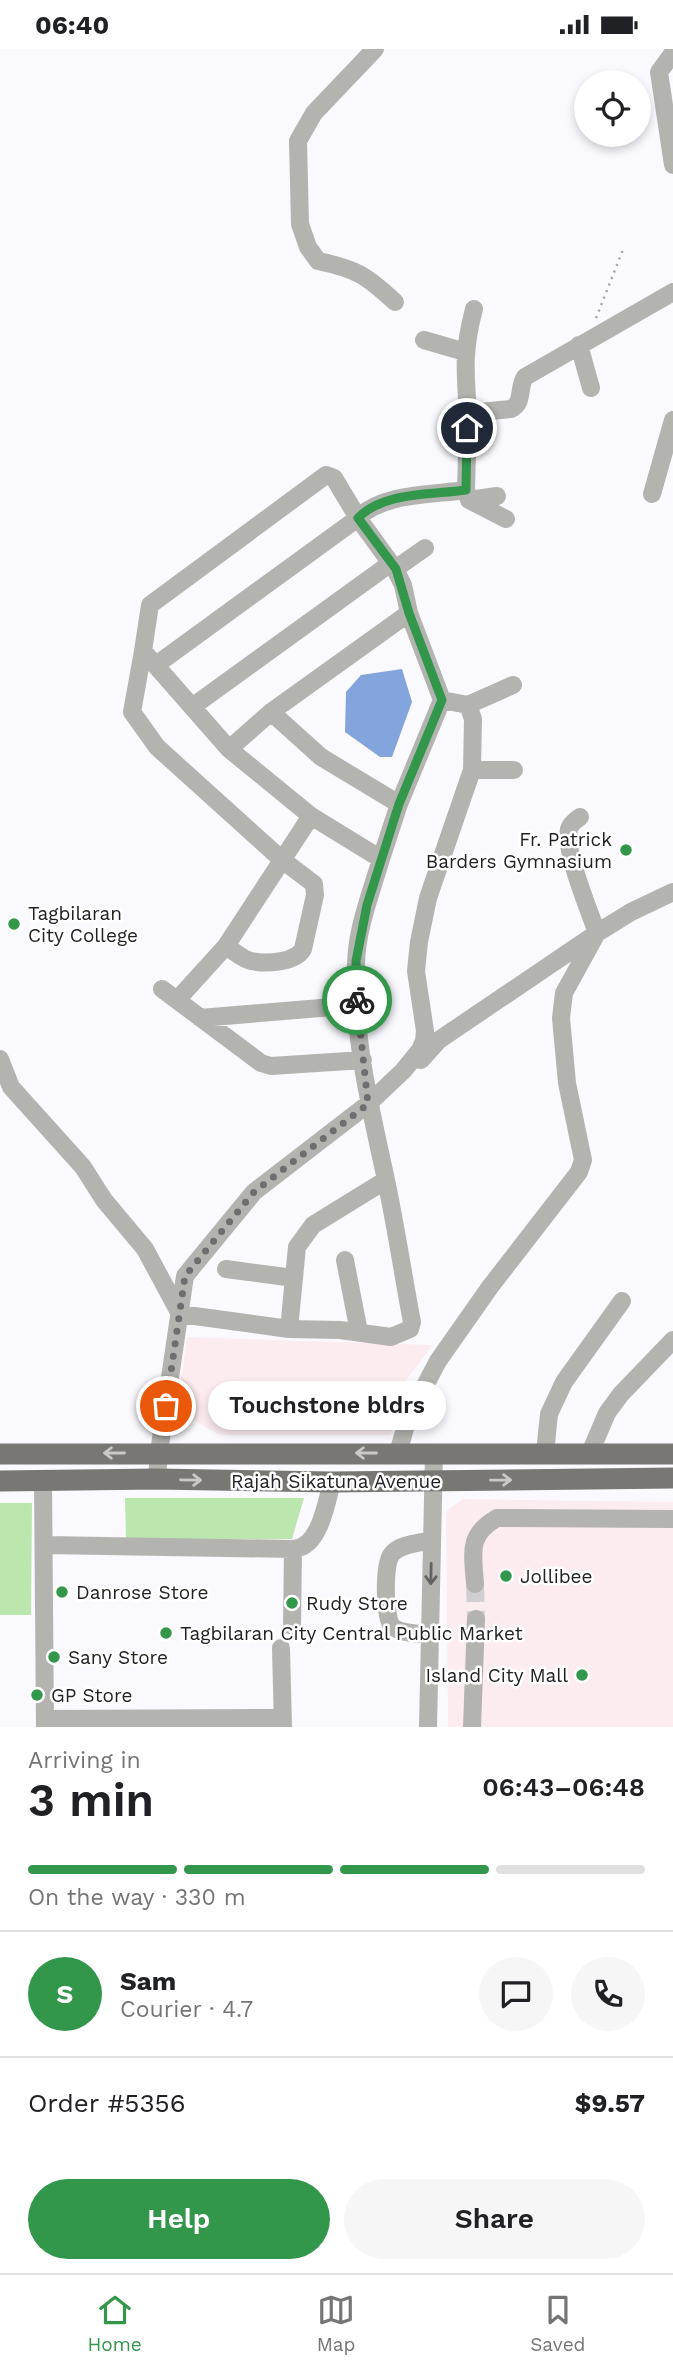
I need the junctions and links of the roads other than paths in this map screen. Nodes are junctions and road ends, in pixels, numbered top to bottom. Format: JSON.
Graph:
{"nodes":[{"id":1,"x":375,"y":49,"type":"edge"},
{"id":2,"x":673,"y":53,"type":"edge"},
{"id":3,"x":673,"y":165,"type":"edge"},
{"id":4,"x":673,"y":292,"type":"edge"},
{"id":5,"x":395,"y":302,"type":"dead end"},
{"id":6,"x":474,"y":309,"type":"dead end"},
{"id":7,"x":425,"y":339,"type":"dead end"},
{"id":8,"x":583,"y":343,"type":"junction"},
{"id":9,"x":465,"y":352,"type":"junction"},
{"id":10,"x":591,"y":388,"type":"dead end"},
{"id":11,"x":468,"y":413,"type":"junction"},
{"id":12,"x":673,"y":420,"type":"edge"},
{"id":13,"x":652,"y":494,"type":"dead end"},
{"id":14,"x":467,"y":495,"type":"junction"},
{"id":15,"x":497,"y":496,"type":"dead end"},
{"id":16,"x":358,"y":518,"type":"junction"},
{"id":17,"x":506,"y":519,"type":"dead end"},
{"id":18,"x":425,"y":548,"type":"dead end"},
{"id":19,"x":393,"y":566,"type":"junction"},
{"id":20,"x":409,"y":613,"type":"junction"},
{"id":21,"x":143,"y":651,"type":"junction"},
{"id":22,"x":156,"y":665,"type":"junction"},
{"id":23,"x":513,"y":685,"type":"dead end"},
{"id":24,"x":442,"y":700,"type":"junction"},
{"id":25,"x":468,"y":705,"type":"junction"},
{"id":26,"x":192,"y":707,"type":"junction"},
{"id":27,"x":271,"y":712,"type":"junction"},
{"id":28,"x":229,"y":749,"type":"junction"},
{"id":29,"x":471,"y":770,"type":"junction"},
{"id":30,"x":514,"y":770,"type":"dead end"},
{"id":31,"x":399,"y":804,"type":"junction"},
{"id":32,"x":311,"y":816,"type":"junction"},
{"id":33,"x":580,"y":817,"type":"dead end"},
{"id":34,"x":281,"y":859,"type":"junction"},
{"id":35,"x":381,"y":859,"type":"junction"},
{"id":36,"x":673,"y":892,"type":"edge"},
{"id":37,"x":597,"y":933,"type":"junction"},
{"id":38,"x":226,"y":946,"type":"junction"},
{"id":39,"x":357,"y":1005,"type":"junction"},
{"id":40,"x":200,"y":1018,"type":"junction"},
{"id":41,"x":0,"y":1059,"type":"edge"},
{"id":42,"x":363,"y":1060,"type":"junction"},
{"id":43,"x":403,"y":1071,"type":"junction"},
{"id":44,"x":368,"y":1104,"type":"junction"},
{"id":45,"x":386,"y":1180,"type":"junction"},
{"id":46,"x":345,"y":1260,"type":"dead end"},
{"id":47,"x":226,"y":1269,"type":"dead end"},
{"id":48,"x":294,"y":1278,"type":"junction"},
{"id":49,"x":622,"y":1301,"type":"dead end"},
{"id":50,"x":180,"y":1314,"type":"junction"},
{"id":51,"x":289,"y":1329,"type":"junction"},
{"id":52,"x":359,"y":1332,"type":"junction"},
{"id":53,"x":673,"y":1340,"type":"edge"},
{"id":54,"x":159,"y":1453,"type":"junction"},
{"id":55,"x":398,"y":1453,"type":"junction"},
{"id":56,"x":434,"y":1453,"type":"junction"},
{"id":57,"x":545,"y":1453,"type":"junction"},
{"id":58,"x":590,"y":1453,"type":"junction"},
{"id":59,"x":0,"y":1454,"type":"edge"},
{"id":60,"x":673,"y":1454,"type":"edge"},
{"id":61,"x":157,"y":1479,"type":"junction"},
{"id":62,"x":673,"y":1479,"type":"edge"},
{"id":63,"x":0,"y":1481,"type":"edge"},
{"id":64,"x":43,"y":1481,"type":"junction"},
{"id":65,"x":397,"y":1481,"type":"junction"},
{"id":66,"x":433,"y":1481,"type":"junction"},
{"id":67,"x":332,"y":1482,"type":"junction"},
{"id":68,"x":673,"y":1519,"type":"edge"},
{"id":69,"x":432,"y":1540,"type":"junction"},
{"id":70,"x":44,"y":1545,"type":"junction"},
{"id":71,"x":293,"y":1549,"type":"junction"},
{"id":72,"x":475,"y":1584,"type":"tunnel mouth"},
{"id":73,"x":476,"y":1619,"type":"tunnel mouth"},
{"id":74,"x":292,"y":1626,"type":"dead end"},
{"id":75,"x":430,"y":1635,"type":"junction"},
{"id":76,"x":281,"y":1648,"type":"dead end"},
{"id":77,"x":45,"y":1723,"type":"edge"},
{"id":78,"x":283,"y":1723,"type":"edge"},
{"id":79,"x":428,"y":1727,"type":"edge"},
{"id":80,"x":472,"y":1727,"type":"edge"}],
"edges":[{"from":1,"to":5,"type":"street"},
{"from":2,"to":3,"type":"street"},
{"from":4,"to":8,"type":"street"},
{"from":6,"to":9,"type":"street"},
{"from":7,"to":9,"type":"street"},
{"from":8,"to":10,"type":"street"},
{"from":8,"to":11,"type":"street"},
{"from":9,"to":11,"type":"street"},
{"from":11,"to":14,"type":"street"},
{"from":12,"to":13,"type":"street"},
{"from":14,"to":15,"type":"street"},
{"from":14,"to":16,"type":"street"},
{"from":14,"to":17,"type":"street"},
{"from":16,"to":19,"type":"street"},
{"from":16,"to":21,"type":"street"},
{"from":16,"to":22,"type":"street"},
{"from":18,"to":19,"type":"street"},
{"from":19,"to":20,"type":"street"},
{"from":19,"to":26,"type":"street"},
{"from":20,"to":24,"type":"street"},
{"from":20,"to":27,"type":"street"},
{"from":21,"to":22,"type":"street"},
{"from":21,"to":34,"type":"street"},
{"from":22,"to":26,"type":"street"},
{"from":23,"to":25,"type":"street"},
{"from":24,"to":25,"type":"street"},
{"from":24,"to":31,"type":"street"},
{"from":25,"to":29,"type":"street"},
{"from":26,"to":28,"type":"street"},
{"from":27,"to":28,"type":"street"},
{"from":27,"to":31,"type":"street"},
{"from":28,"to":32,"type":"street"},
{"from":29,"to":30,"type":"street"},
{"from":29,"to":43,"type":"street"},
{"from":31,"to":35,"type":"street"},
{"from":32,"to":34,"type":"street"},
{"from":32,"to":35,"type":"street"},
{"from":33,"to":37,"type":"street"},
{"from":34,"to":38,"type":"street"},
{"from":34,"to":38,"type":"street"},
{"from":35,"to":39,"type":"street"},
{"from":36,"to":37,"type":"street"},
{"from":37,"to":43,"type":"street"},
{"from":37,"to":55,"type":"street"},
{"from":38,"to":40,"type":"street"},
{"from":39,"to":40,"type":"street"},
{"from":39,"to":42,"type":"street"},
{"from":40,"to":42,"type":"street"},
{"from":41,"to":50,"type":"street"},
{"from":42,"to":44,"type":"street"},
{"from":43,"to":44,"type":"street"},
{"from":44,"to":45,"type":"street"},
{"from":44,"to":50,"type":"street"},
{"from":45,"to":48,"type":"street"},
{"from":45,"to":52,"type":"street"},
{"from":46,"to":52,"type":"street"},
{"from":47,"to":48,"type":"street"},
{"from":48,"to":51,"type":"street"},
{"from":49,"to":57,"type":"street"},
{"from":50,"to":51,"type":"street"},
{"from":50,"to":54,"type":"street"},
{"from":51,"to":52,"type":"street"},
{"from":53,"to":58,"type":"street"},
{"from":55,"to":54,"type":"main road","one_way":true},
{"from":54,"to":59,"type":"main road","one_way":true},
{"from":54,"to":61,"type":"street"},
{"from":55,"to":56,"type":"main road"},
{"from":55,"to":65,"type":"main road"},
{"from":56,"to":57,"type":"main road"},
{"from":56,"to":66,"type":"street"},
{"from":57,"to":58,"type":"main road"},
{"from":58,"to":60,"type":"main road"},
{"from":61,"to":64,"type":"main road","name":"Rajah Sikatuna Avenue"},
{"from":61,"to":67,"type":"main road","name":"Rajah Sikatuna Avenue","one_way":true},
{"from":66,"to":62,"type":"main road","name":"Rajah Sikatuna Avenue","one_way":true},
{"from":63,"to":64,"type":"main road","name":"Rajah Sikatuna Avenue"},
{"from":64,"to":70,"type":"street"},
{"from":65,"to":66,"type":"main road","name":"Rajah Sikatuna Avenue"},
{"from":65,"to":67,"type":"main road","name":"Rajah Sikatuna Avenue"},
{"from":66,"to":69,"type":"street"},
{"from":67,"to":71,"type":"street"},
{"from":68,"to":72,"type":"street"},
{"from":69,"to":75,"type":"street","one_way":true},
{"from":69,"to":75,"type":"street"},
{"from":70,"to":71,"type":"street"},
{"from":70,"to":77,"type":"street"},
{"from":71,"to":74,"type":"street"},
{"from":73,"to":80,"type":"street"},
{"from":75,"to":79,"type":"street"},
{"from":76,"to":78,"type":"street"},
{"from":77,"to":78,"type":"street"}]}
